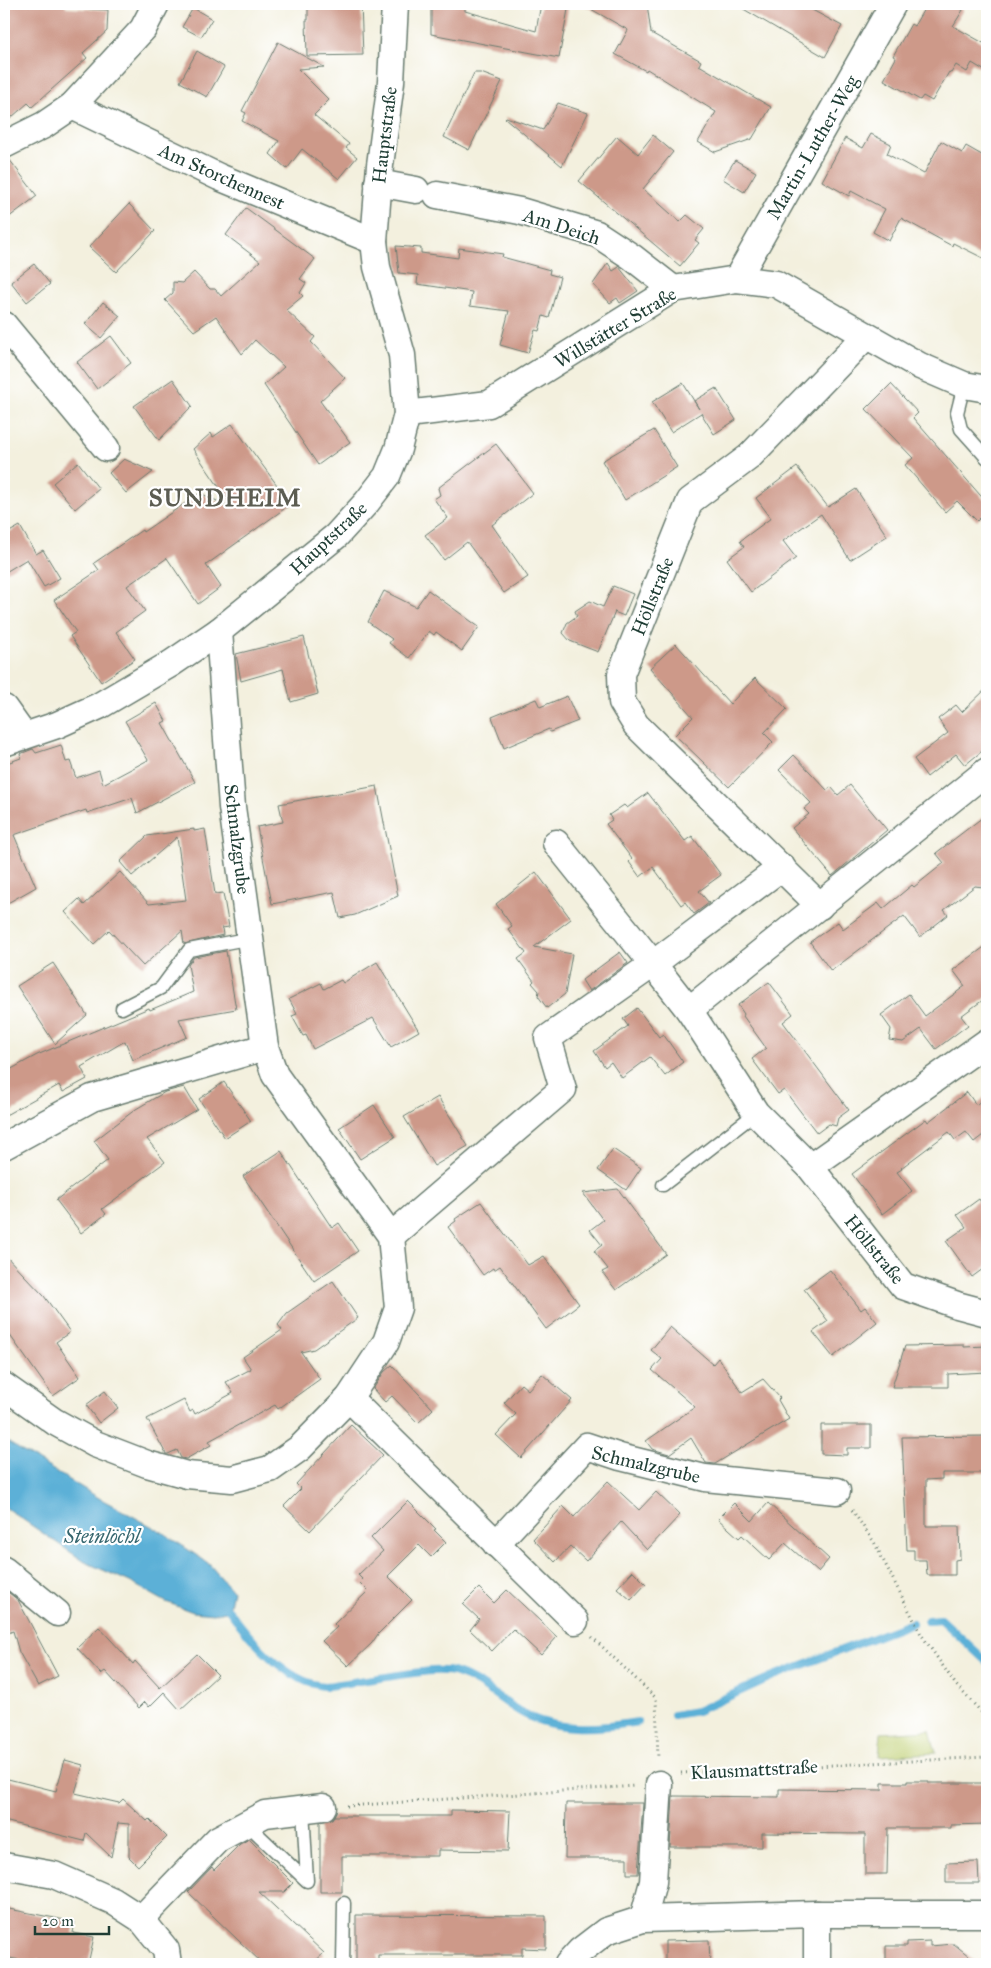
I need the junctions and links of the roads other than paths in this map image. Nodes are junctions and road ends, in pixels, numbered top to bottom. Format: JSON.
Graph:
{"nodes":[{"id":1,"x":156,"y":4,"type":"edge"},
{"id":2,"x":396,"y":4,"type":"edge"},
{"id":3,"x":883,"y":7,"type":"edge"},
{"id":4,"x":72,"y":106,"type":"junction"},
{"id":5,"x":4,"y":144,"type":"edge"},
{"id":6,"x":378,"y":183,"type":"junction"},
{"id":7,"x":374,"y":240,"type":"junction"},
{"id":8,"x":737,"y":279,"type":"junction"},
{"id":9,"x":673,"y":289,"type":"junction"},
{"id":10,"x":4,"y":325,"type":"edge"},
{"id":11,"x":866,"y":336,"type":"junction"},
{"id":12,"x":976,"y":387,"type":"edge"},
{"id":13,"x":407,"y":414,"type":"junction"},
{"id":14,"x":106,"y":448,"type":"dead end"},
{"id":15,"x":987,"y":458,"type":"edge"},
{"id":16,"x":219,"y":631,"type":"junction"},
{"id":17,"x":4,"y":708,"type":"edge"},
{"id":18,"x":14,"y":740,"type":"edge"},
{"id":19,"x":987,"y":771,"type":"edge"},
{"id":20,"x":556,"y":843,"type":"dead end"},
{"id":21,"x":782,"y":867,"type":"junction"},
{"id":22,"x":820,"y":906,"type":"junction"},
{"id":23,"x":251,"y":938,"type":"junction"},
{"id":24,"x":653,"y":964,"type":"junction"},
{"id":25,"x":122,"y":1008,"type":"dead end"},
{"id":26,"x":689,"y":1010,"type":"junction"},
{"id":27,"x":987,"y":1042,"type":"edge"},
{"id":28,"x":265,"y":1046,"type":"junction"},
{"id":29,"x":756,"y":1113,"type":"junction"},
{"id":30,"x":4,"y":1146,"type":"edge"},
{"id":31,"x":810,"y":1167,"type":"junction"},
{"id":32,"x":663,"y":1185,"type":"dead end"},
{"id":33,"x":392,"y":1236,"type":"junction"},
{"id":34,"x":987,"y":1313,"type":"edge"},
{"id":35,"x":4,"y":1386,"type":"edge"},
{"id":36,"x":349,"y":1398,"type":"junction"},
{"id":37,"x":837,"y":1491,"type":"road end"},
{"id":38,"x":496,"y":1544,"type":"junction"},
{"id":39,"x":4,"y":1570,"type":"edge"},
{"id":40,"x":57,"y":1613,"type":"dead end"},
{"id":41,"x":576,"y":1621,"type":"road end"},
{"id":42,"x":659,"y":1784,"type":"road end"},
{"id":43,"x":313,"y":1808,"type":"joint"},
{"id":44,"x":247,"y":1824,"type":"junction"},
{"id":45,"x":4,"y":1866,"type":"edge"},
{"id":46,"x":344,"y":1903,"type":"dead end"},
{"id":47,"x":818,"y":1914,"type":"junction"},
{"id":48,"x":987,"y":1914,"type":"edge"},
{"id":49,"x":141,"y":1919,"type":"junction"},
{"id":50,"x":642,"y":1919,"type":"junction"},
{"id":51,"x":168,"y":1964,"type":"edge"},
{"id":52,"x":343,"y":1964,"type":"edge"},
{"id":53,"x":568,"y":1964,"type":"edge"},
{"id":54,"x":817,"y":1964,"type":"edge"}],
"edges":[{"from":1,"to":4,"type":"street"},
{"from":2,"to":6,"type":"street","name":"Hauptstraße"},
{"from":3,"to":8,"type":"street","name":"Martin-Luther-Weg"},
{"from":4,"to":5,"type":"street"},
{"from":4,"to":7,"type":"street","name":"Am Storchennest"},
{"from":6,"to":7,"type":"street","name":"Hauptstraße"},
{"from":6,"to":9,"type":"street","name":"Am Deich"},
{"from":7,"to":13,"type":"street","name":"Hauptstraße"},
{"from":8,"to":9,"type":"street","name":"Willstätter Straße"},
{"from":8,"to":11,"type":"street","name":"Willstätter Straße"},
{"from":9,"to":13,"type":"street","name":"Willstätter Straße"},
{"from":10,"to":14,"type":"street"},
{"from":11,"to":12,"type":"street","name":"Willstätter Straße"},
{"from":11,"to":21,"type":"street","name":"Höllstraße"},
{"from":12,"to":15,"type":"lane"},
{"from":13,"to":16,"type":"street","name":"Hauptstraße"},
{"from":16,"to":18,"type":"street","name":"Hauptstraße"},
{"from":16,"to":23,"type":"street","name":"Schmalzgrube"},
{"from":17,"to":18,"type":"street"},
{"from":19,"to":22,"type":"street"},
{"from":20,"to":24,"type":"street","name":"Höllstraße"},
{"from":21,"to":22,"type":"street","name":"Höllstraße"},
{"from":21,"to":24,"type":"street"},
{"from":22,"to":26,"type":"street"},
{"from":23,"to":25,"type":"lane"},
{"from":23,"to":28,"type":"street","name":"Schmalzgrube"},
{"from":24,"to":26,"type":"street","name":"Höllstraße"},
{"from":24,"to":33,"type":"street"},
{"from":26,"to":29,"type":"street","name":"Höllstraße"},
{"from":27,"to":31,"type":"street"},
{"from":28,"to":30,"type":"street"},
{"from":28,"to":33,"type":"street","name":"Schmalzgrube"},
{"from":29,"to":31,"type":"street","name":"Höllstraße"},
{"from":29,"to":32,"type":"lane"},
{"from":31,"to":34,"type":"street","name":"Höllstraße"},
{"from":33,"to":36,"type":"street"},
{"from":35,"to":36,"type":"street"},
{"from":36,"to":38,"type":"street"},
{"from":37,"to":38,"type":"street","name":"Schmalzgrube"},
{"from":38,"to":41,"type":"street"},
{"from":39,"to":40,"type":"street"},
{"from":42,"to":50,"type":"street"},
{"from":43,"to":44,"type":"street"},
{"from":43,"to":44,"type":"lane"},
{"from":44,"to":49,"type":"street"},
{"from":45,"to":49,"type":"street"},
{"from":46,"to":52,"type":"lane"},
{"from":47,"to":48,"type":"street"},
{"from":47,"to":50,"type":"street"},
{"from":47,"to":54,"type":"street"},
{"from":49,"to":51,"type":"street"},
{"from":50,"to":53,"type":"street"}]}
